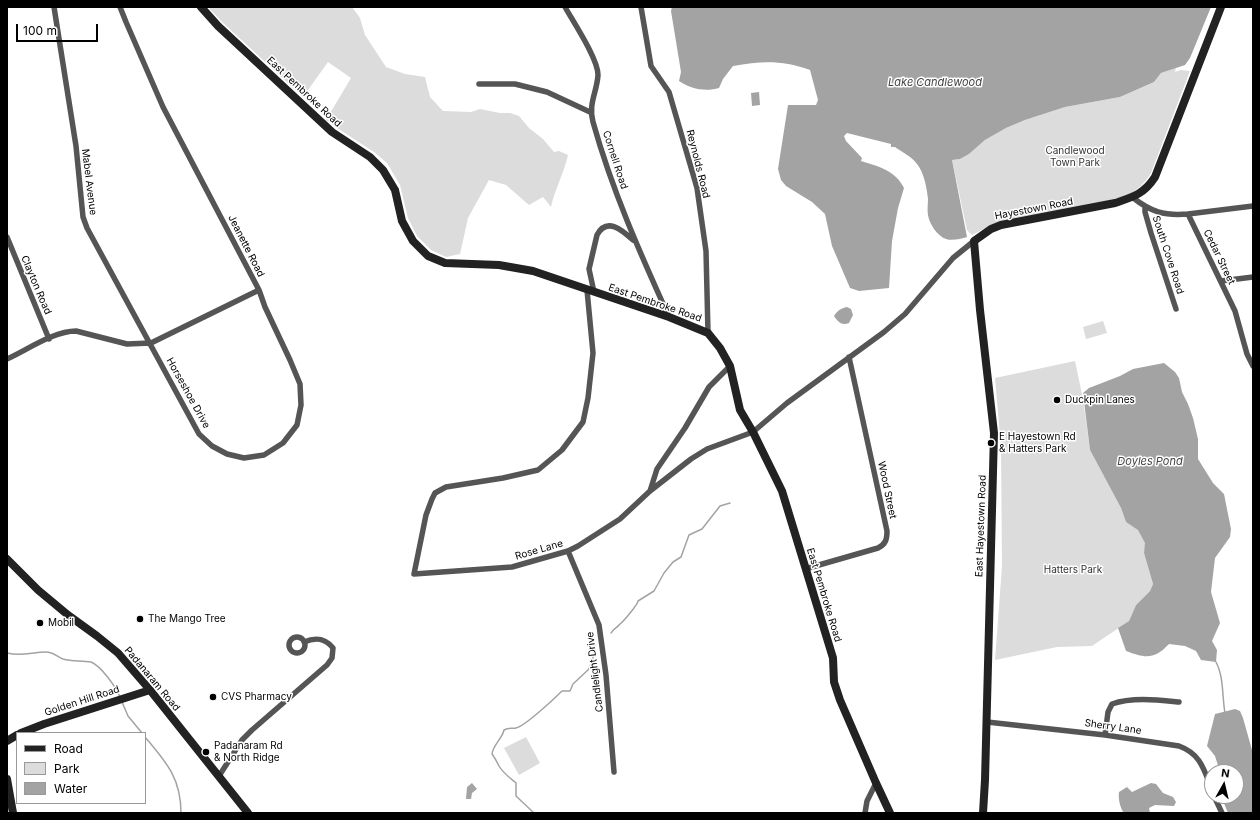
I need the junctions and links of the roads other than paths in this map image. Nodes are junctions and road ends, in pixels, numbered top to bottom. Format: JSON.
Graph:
{"nodes":[{"id":1,"x":54,"y":7,"type":"edge"},
{"id":2,"x":120,"y":7,"type":"edge"},
{"id":3,"x":201,"y":7,"type":"edge"},
{"id":4,"x":565,"y":7,"type":"edge"},
{"id":5,"x":641,"y":7,"type":"edge"},
{"id":6,"x":1222,"y":7,"type":"edge"},
{"id":7,"x":479,"y":84,"type":"dead end"},
{"id":8,"x":590,"y":112,"type":"junction"},
{"id":9,"x":1132,"y":197,"type":"junction"},
{"id":10,"x":1145,"y":206,"type":"junction"},
{"id":11,"x":1253,"y":206,"type":"edge"},
{"id":12,"x":1188,"y":214,"type":"junction"},
{"id":13,"x":7,"y":237,"type":"edge"},
{"id":14,"x":634,"y":240,"type":"junction"},
{"id":15,"x":974,"y":241,"type":"junction"},
{"id":16,"x":1253,"y":277,"type":"edge"},
{"id":17,"x":1221,"y":281,"type":"junction"},
{"id":18,"x":259,"y":290,"type":"junction"},
{"id":19,"x":591,"y":291,"type":"junction"},
{"id":20,"x":1176,"y":309,"type":"dead end"},
{"id":21,"x":669,"y":317,"type":"junction"},
{"id":22,"x":708,"y":333,"type":"junction"},
{"id":23,"x":49,"y":339,"type":"junction"},
{"id":24,"x":151,"y":343,"type":"junction"},
{"id":25,"x":849,"y":357,"type":"junction"},
{"id":26,"x":7,"y":359,"type":"edge"},
{"id":27,"x":730,"y":366,"type":"junction"},
{"id":28,"x":1253,"y":366,"type":"edge"},
{"id":29,"x":753,"y":432,"type":"junction"},
{"id":30,"x":650,"y":491,"type":"junction"},
{"id":31,"x":568,"y":551,"type":"junction"},
{"id":32,"x":7,"y":559,"type":"edge"},
{"id":33,"x":805,"y":569,"type":"junction"},
{"id":34,"x":304,"y":642,"type":"dead end"},
{"id":35,"x":150,"y":690,"type":"junction"},
{"id":36,"x":1179,"y":702,"type":"dead end"},
{"id":37,"x":987,"y":722,"type":"junction"},
{"id":38,"x":24,"y":732,"type":"edge"},
{"id":39,"x":1105,"y":735,"type":"junction"},
{"id":40,"x":16,"y":736,"type":"edge"},
{"id":41,"x":7,"y":741,"type":"edge"},
{"id":42,"x":1204,"y":771,"type":"edge"},
{"id":43,"x":614,"y":772,"type":"dead end"},
{"id":44,"x":219,"y":776,"type":"junction"},
{"id":45,"x":7,"y":779,"type":"edge"},
{"id":46,"x":876,"y":783,"type":"junction"},
{"id":47,"x":13,"y":813,"type":"edge"},
{"id":48,"x":248,"y":813,"type":"edge"},
{"id":49,"x":865,"y":813,"type":"edge"},
{"id":50,"x":890,"y":813,"type":"edge"},
{"id":51,"x":983,"y":813,"type":"edge"}],
"edges":[{"from":1,"to":24,"type":"street","name":"Mabel Avenue"},
{"from":2,"to":18,"type":"street","name":"Jeanette Road"},
{"from":3,"to":19,"type":"street","name":"East Pembroke Road"},
{"from":4,"to":8,"type":"street","name":"Cornell Road"},
{"from":5,"to":22,"type":"street","name":"Reynolds Road"},
{"from":6,"to":9,"type":"street","name":"Hayestown Road"},
{"from":7,"to":8,"type":"street"},
{"from":8,"to":14,"type":"street","name":"Cornell Road"},
{"from":9,"to":10,"type":"street"},
{"from":9,"to":15,"type":"street","name":"Hayestown Road"},
{"from":10,"to":12,"type":"street"},
{"from":10,"to":20,"type":"street","name":"South Cove Road"},
{"from":11,"to":12,"type":"street"},
{"from":12,"to":17,"type":"street","name":"Cedar Street"},
{"from":13,"to":23,"type":"street","name":"Clayton Road"},
{"from":14,"to":19,"type":"street"},
{"from":14,"to":21,"type":"street","name":"Cornell Road"},
{"from":15,"to":25,"type":"street","name":"Hayestown Road"},
{"from":15,"to":37,"type":"street","name":"East Hayestown Road"},
{"from":16,"to":17,"type":"street"},
{"from":17,"to":28,"type":"street","name":"Cedar Street"},
{"from":18,"to":24,"type":"street","name":"Jeanette Road"},
{"from":18,"to":24,"type":"street","name":"Horseshoe Drive"},
{"from":19,"to":21,"type":"street","name":"East Pembroke Road"},
{"from":19,"to":31,"type":"street","name":"Rose Lane"},
{"from":21,"to":22,"type":"street","name":"East Pembroke Road"},
{"from":22,"to":27,"type":"street","name":"East Pembroke Road"},
{"from":23,"to":24,"type":"street","name":"Jeanette Road"},
{"from":23,"to":26,"type":"street","name":"Jeanette Road"},
{"from":25,"to":29,"type":"street","name":"Hayestown Road"},
{"from":25,"to":33,"type":"street","name":"Wood Street"},
{"from":27,"to":29,"type":"street","name":"East Pembroke Road"},
{"from":27,"to":30,"type":"street","name":"Rose Lane"},
{"from":29,"to":30,"type":"street","name":"Rose Lane"},
{"from":29,"to":33,"type":"street","name":"East Pembroke Road"},
{"from":30,"to":31,"type":"street","name":"Rose Lane"},
{"from":31,"to":43,"type":"street","name":"Candlelight Drive"},
{"from":32,"to":35,"type":"street","name":"Padanaram Road"},
{"from":33,"to":46,"type":"street","name":"East Pembroke Road"},
{"from":34,"to":44,"type":"street"},
{"from":35,"to":38,"type":"street","name":"Golden Hill Road"},
{"from":35,"to":44,"type":"street","name":"Padanaram Road"},
{"from":36,"to":39,"type":"street"},
{"from":37,"to":39,"type":"street","name":"Sherry Lane"},
{"from":37,"to":51,"type":"street","name":"East Hayestown Road"},
{"from":39,"to":42,"type":"street","name":"Sherry Lane"},
{"from":40,"to":41,"type":"street"},
{"from":44,"to":48,"type":"street","name":"Padanaram Road"},
{"from":45,"to":47,"type":"street"},
{"from":46,"to":49,"type":"street"},
{"from":46,"to":50,"type":"street","name":"East Pembroke Road"}]}
